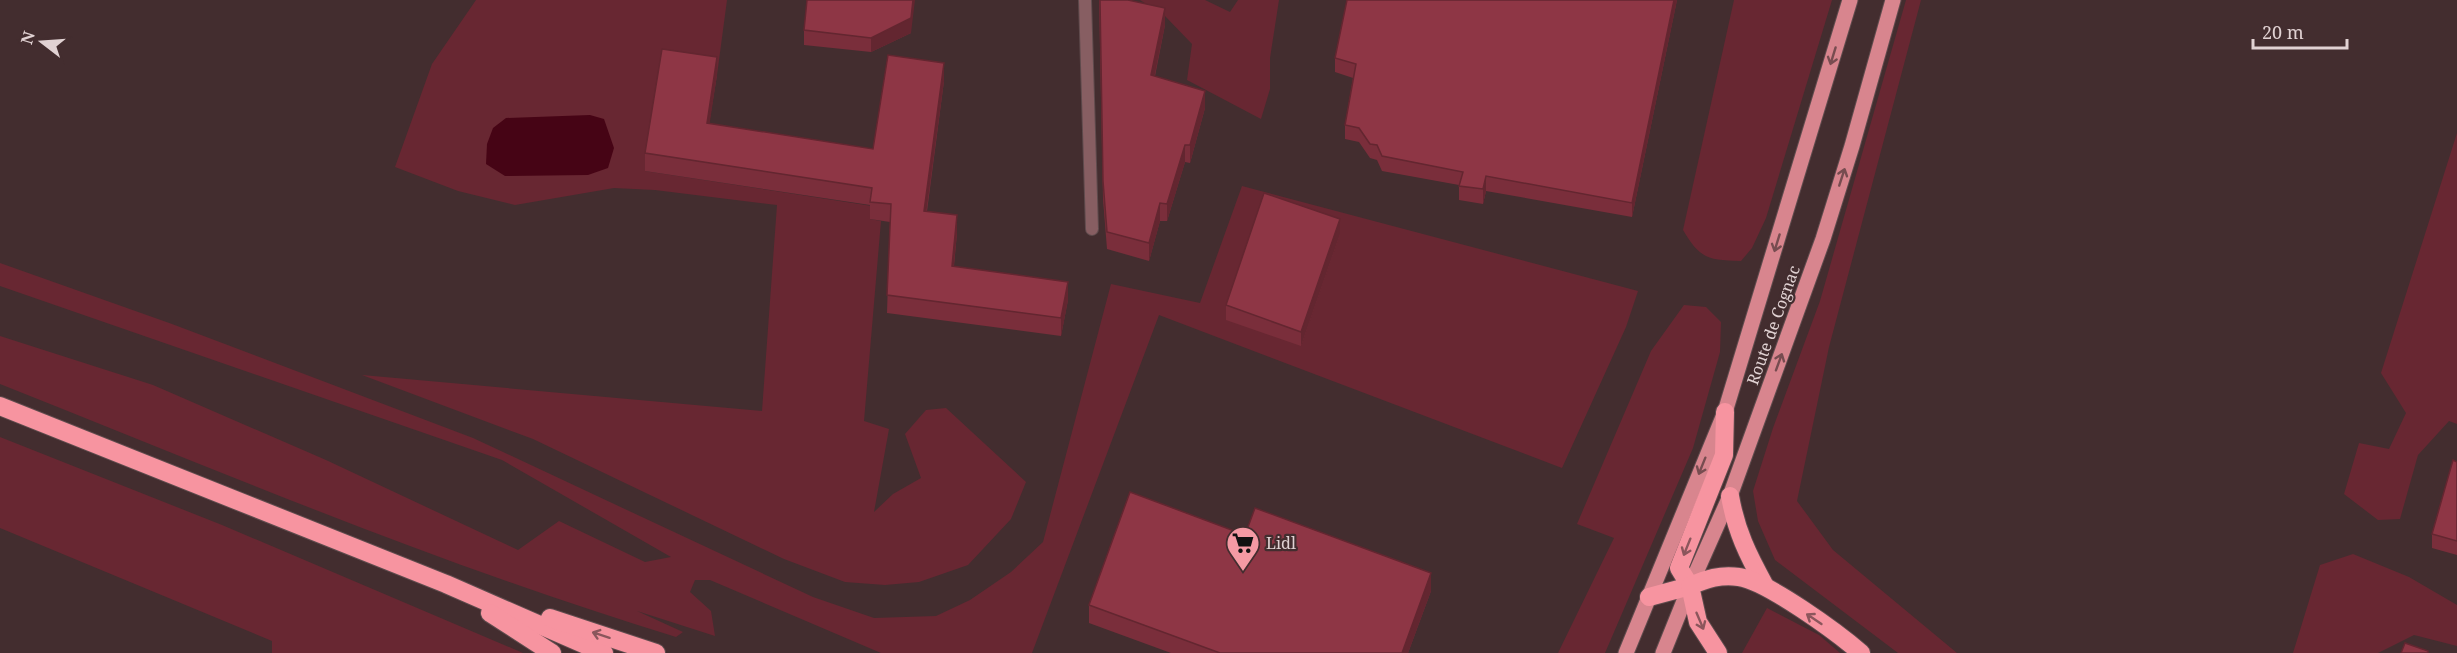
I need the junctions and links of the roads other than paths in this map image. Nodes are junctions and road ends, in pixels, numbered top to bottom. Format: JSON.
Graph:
{"nodes":[{"id":1,"x":1085,"y":0,"type":"edge"},
{"id":2,"x":1850,"y":0,"type":"edge"},
{"id":3,"x":1893,"y":0,"type":"edge"},
{"id":4,"x":1092,"y":229,"type":"dead end"},
{"id":5,"x":0,"y":406,"type":"edge"},
{"id":6,"x":1725,"y":412,"type":"junction"},
{"id":7,"x":1730,"y":496,"type":"junction"},
{"id":8,"x":446,"y":584,"type":"junction"},
{"id":9,"x":1690,"y":586,"type":"junction"},
{"id":10,"x":1765,"y":586,"type":"junction"},
{"id":11,"x":1649,"y":597,"type":"junction"},
{"id":12,"x":552,"y":653,"type":"edge"},
{"id":13,"x":604,"y":653,"type":"edge"},
{"id":14,"x":656,"y":653,"type":"edge"},
{"id":15,"x":1626,"y":653,"type":"edge"},
{"id":16,"x":1663,"y":653,"type":"edge"},
{"id":17,"x":1718,"y":653,"type":"edge"},
{"id":18,"x":1861,"y":653,"type":"edge"}],
"edges":[{"from":1,"to":4,"type":"street"},
{"from":2,"to":6,"type":"main road","name":"Route de Cognac","one_way":true},
{"from":7,"to":3,"type":"main road","name":"Route de Cognac","one_way":true},
{"from":5,"to":8,"type":"highway"},
{"from":6,"to":9,"type":"highway","one_way":true},
{"from":6,"to":11,"type":"main road","name":"Route de Cognac","one_way":true},
{"from":7,"to":9,"type":"main road","name":"Route de Cognac"},
{"from":7,"to":10,"type":"highway"},
{"from":8,"to":12,"type":"highway"},
{"from":8,"to":13,"type":"highway"},
{"from":14,"to":8,"type":"highway","one_way":true},
{"from":9,"to":10,"type":"highway"},
{"from":9,"to":11,"type":"highway"},
{"from":9,"to":16,"type":"main road","name":"Route de Cognac"},
{"from":9,"to":17,"type":"highway","one_way":true},
{"from":18,"to":10,"type":"highway","one_way":true},
{"from":11,"to":15,"type":"main road","name":"Route de Cognac"}]}
